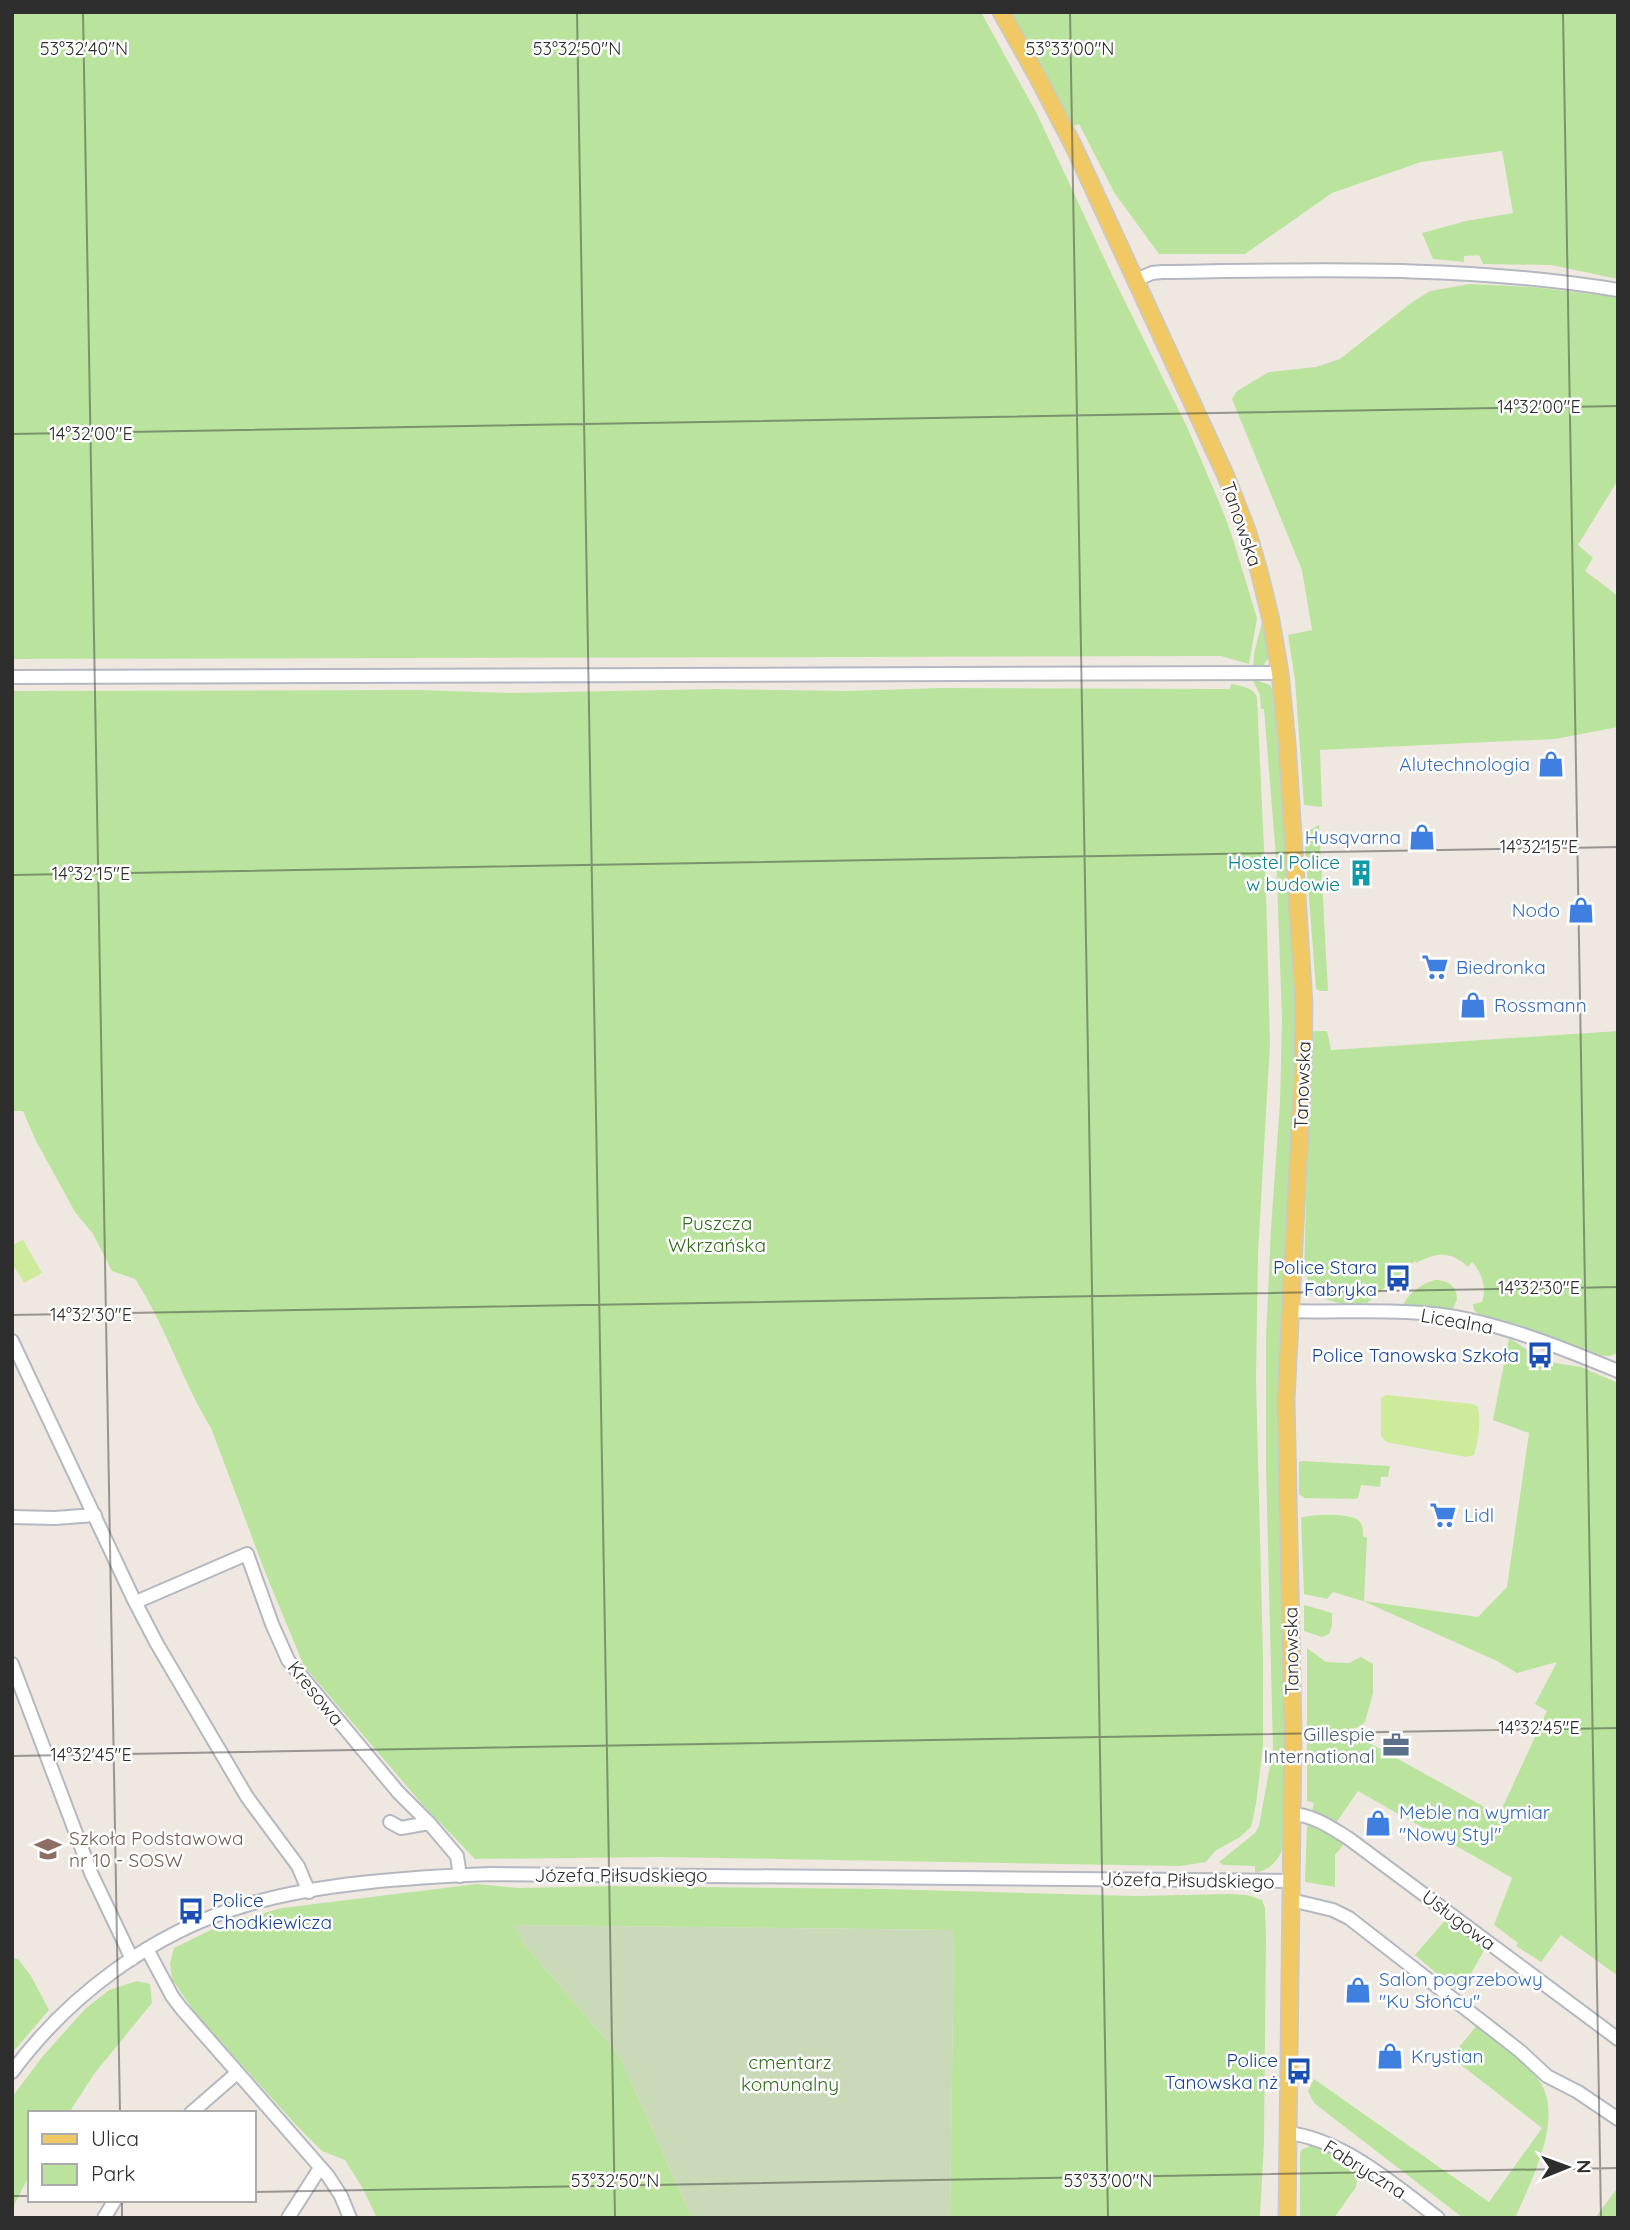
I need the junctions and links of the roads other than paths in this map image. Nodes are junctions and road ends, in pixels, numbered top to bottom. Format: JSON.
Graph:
{"nodes":[{"id":1,"x":1001,"y":12,"type":"edge"},
{"id":2,"x":1136,"y":281,"type":"junction"},
{"id":3,"x":1618,"y":290,"type":"edge"},
{"id":4,"x":1280,"y":673,"type":"junction"},
{"id":5,"x":12,"y":677,"type":"edge"},
{"id":6,"x":1290,"y":1311,"type":"junction"},
{"id":7,"x":12,"y":1341,"type":"edge"},
{"id":8,"x":1618,"y":1371,"type":"edge"},
{"id":9,"x":95,"y":1515,"type":"junction"},
{"id":10,"x":12,"y":1517,"type":"edge"},
{"id":11,"x":136,"y":1602,"type":"junction"},
{"id":12,"x":12,"y":1664,"type":"edge"},
{"id":13,"x":1292,"y":1814,"type":"junction"},
{"id":14,"x":390,"y":1822,"type":"dead end"},
{"id":15,"x":429,"y":1824,"type":"junction"},
{"id":16,"x":460,"y":1876,"type":"junction"},
{"id":17,"x":1291,"y":1881,"type":"junction"},
{"id":18,"x":309,"y":1892,"type":"junction"},
{"id":19,"x":1291,"y":1900,"type":"junction"},
{"id":20,"x":148,"y":1949,"type":"junction"},
{"id":21,"x":131,"y":1959,"type":"junction"},
{"id":22,"x":1618,"y":2039,"type":"edge"},
{"id":23,"x":12,"y":2072,"type":"edge"},
{"id":24,"x":237,"y":2073,"type":"junction"},
{"id":25,"x":193,"y":2111,"type":"edge"},
{"id":26,"x":1618,"y":2119,"type":"edge"},
{"id":27,"x":1287,"y":2133,"type":"junction"},
{"id":28,"x":320,"y":2168,"type":"junction"},
{"id":29,"x":115,"y":2202,"type":"edge"},
{"id":30,"x":104,"y":2218,"type":"edge"},
{"id":31,"x":288,"y":2218,"type":"edge"},
{"id":32,"x":349,"y":2218,"type":"edge"},
{"id":33,"x":1287,"y":2218,"type":"edge"},
{"id":34,"x":1438,"y":2218,"type":"edge"}],
"edges":[{"from":1,"to":2,"type":"main road","name":"Tanowska"},
{"from":2,"to":3,"type":"street"},
{"from":2,"to":4,"type":"main road","name":"Tanowska"},
{"from":4,"to":5,"type":"street"},
{"from":4,"to":6,"type":"main road","name":"Tanowska"},
{"from":6,"to":8,"type":"street","name":"Licealna"},
{"from":6,"to":13,"type":"main road","name":"Tanowska"},
{"from":7,"to":9,"type":"street"},
{"from":9,"to":10,"type":"street"},
{"from":9,"to":11,"type":"street"},
{"from":11,"to":15,"type":"street","name":"Kresowa"},
{"from":11,"to":18,"type":"street"},
{"from":12,"to":21,"type":"street"},
{"from":13,"to":17,"type":"main road","name":"Tanowska"},
{"from":13,"to":22,"type":"street","name":"Usługowa"},
{"from":14,"to":15,"type":"street"},
{"from":15,"to":16,"type":"street","name":"Kresowa"},
{"from":16,"to":17,"type":"street","name":"Józefa Piłsudskiego"},
{"from":16,"to":18,"type":"street","name":"Józefa Piłsudskiego"},
{"from":17,"to":19,"type":"main road","name":"Tanowska"},
{"from":18,"to":20,"type":"street","name":"Józefa Piłsudskiego"},
{"from":19,"to":26,"type":"street"},
{"from":19,"to":27,"type":"main road","name":"Tanowska"},
{"from":20,"to":21,"type":"street","name":"Józefa Piłsudskiego"},
{"from":20,"to":24,"type":"street"},
{"from":21,"to":23,"type":"street","name":"Józefa Piłsudskiego"},
{"from":24,"to":25,"type":"street"},
{"from":24,"to":28,"type":"street"},
{"from":27,"to":33,"type":"main road","name":"Tanowska"},
{"from":27,"to":34,"type":"street","name":"Fabryczna"},
{"from":28,"to":31,"type":"street"},
{"from":28,"to":32,"type":"street"},
{"from":29,"to":30,"type":"street"}]}
